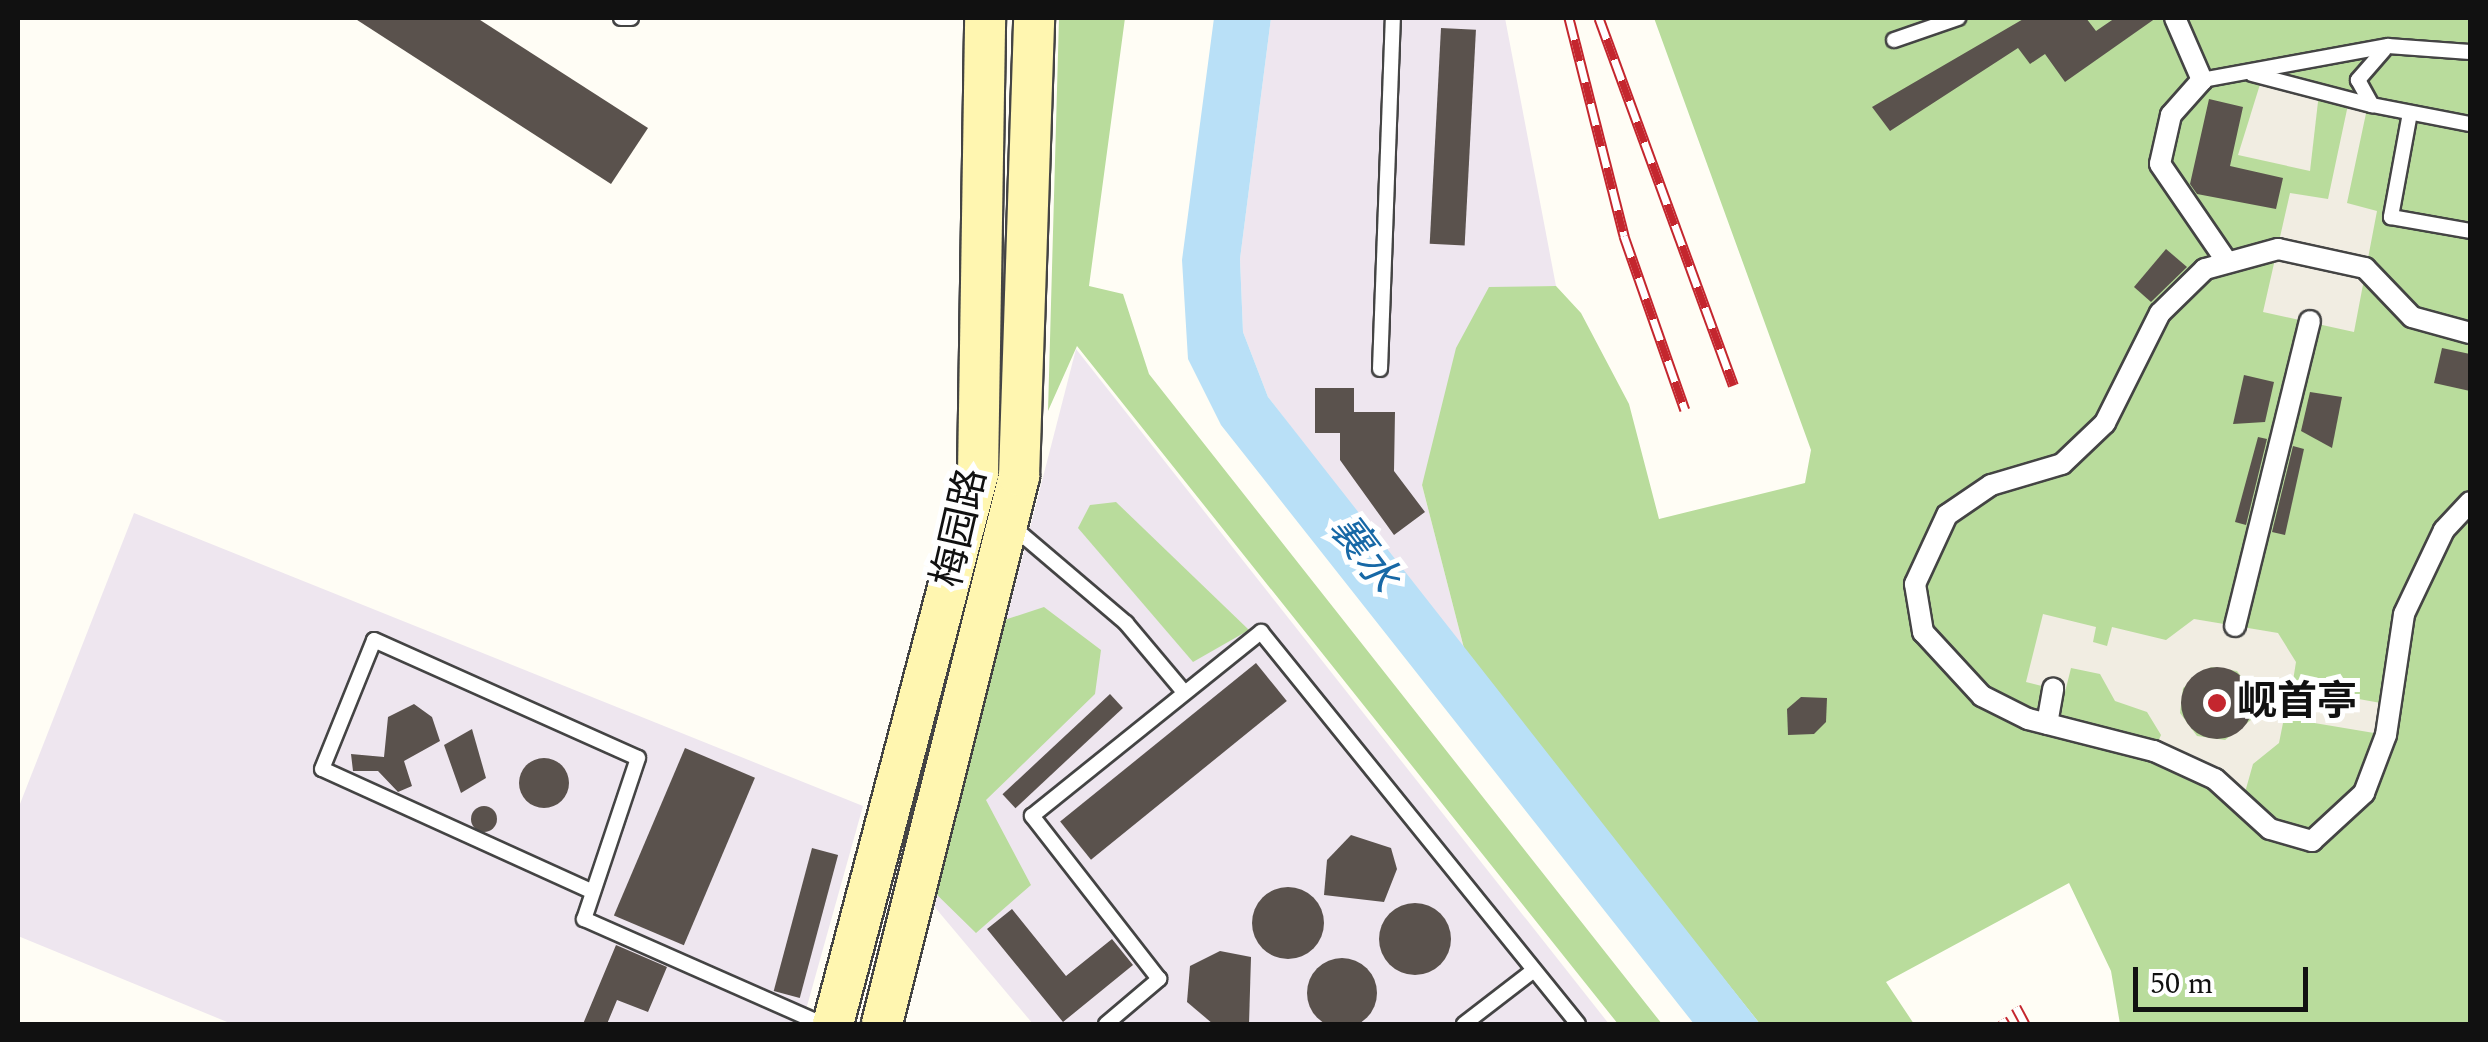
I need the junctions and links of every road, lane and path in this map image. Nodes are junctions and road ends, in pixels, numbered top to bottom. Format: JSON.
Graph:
{"nodes":[{"id":1,"x":621,"y":18,"type":"edge"},
{"id":2,"x":631,"y":18,"type":"edge"},
{"id":3,"x":985,"y":18,"type":"edge"},
{"id":4,"x":1034,"y":18,"type":"edge"},
{"id":5,"x":1393,"y":18,"type":"edge"},
{"id":6,"x":1958,"y":18,"type":"edge"},
{"id":7,"x":2175,"y":18,"type":"edge"},
{"id":8,"x":1894,"y":40,"type":"dead end"},
{"id":9,"x":2388,"y":46,"type":"junction"},
{"id":10,"x":2470,"y":52,"type":"edge"},
{"id":11,"x":2243,"y":71,"type":"junction"},
{"id":12,"x":2202,"y":80,"type":"junction"},
{"id":13,"x":2372,"y":105,"type":"junction"},
{"id":14,"x":2410,"y":114,"type":"junction"},
{"id":15,"x":2470,"y":124,"type":"edge"},
{"id":16,"x":2470,"y":231,"type":"edge"},
{"id":17,"x":2225,"y":259,"type":"junction"},
{"id":18,"x":2310,"y":322,"type":"dead end"},
{"id":19,"x":2470,"y":333,"type":"edge"},
{"id":20,"x":1380,"y":369,"type":"dead end"},
{"id":21,"x":2470,"y":502,"type":"edge"},
{"id":22,"x":1008,"y":523,"type":"junction"},
{"id":23,"x":2235,"y":626,"type":"dead end"},
{"id":24,"x":2053,"y":689,"type":"dead end"},
{"id":25,"x":1183,"y":690,"type":"junction"},
{"id":26,"x":2047,"y":724,"type":"junction"},
{"id":27,"x":592,"y":891,"type":"junction"},
{"id":28,"x":1534,"y":970,"type":"junction"},
{"id":29,"x":822,"y":1024,"type":"edge"},
{"id":30,"x":833,"y":1024,"type":"edge"},
{"id":31,"x":882,"y":1024,"type":"edge"},
{"id":32,"x":1106,"y":1024,"type":"edge"},
{"id":33,"x":1464,"y":1024,"type":"edge"},
{"id":34,"x":1578,"y":1024,"type":"edge"}],
"edges":[{"from":1,"to":2,"type":"lane"},
{"from":3,"to":30,"type":"main road","name":"梅园路"},
{"from":4,"to":22,"type":"main road","name":"梅园路"},
{"from":5,"to":20,"type":"lane"},
{"from":6,"to":8,"type":"lane"},
{"from":7,"to":12,"type":"street"},
{"from":9,"to":10,"type":"lane"},
{"from":9,"to":11,"type":"lane"},
{"from":9,"to":13,"type":"lane"},
{"from":11,"to":12,"type":"lane"},
{"from":11,"to":13,"type":"lane"},
{"from":12,"to":17,"type":"street"},
{"from":13,"to":14,"type":"lane"},
{"from":14,"to":15,"type":"lane"},
{"from":14,"to":16,"type":"lane"},
{"from":17,"to":19,"type":"street"},
{"from":17,"to":26,"type":"street"},
{"from":18,"to":23,"type":"street"},
{"from":21,"to":26,"type":"street"},
{"from":22,"to":25,"type":"lane"},
{"from":22,"to":31,"type":"main road","name":"梅园路"},
{"from":24,"to":26,"type":"street"},
{"from":25,"to":28,"type":"lane"},
{"from":25,"to":32,"type":"lane"},
{"from":27,"to":27,"type":"lane"},
{"from":27,"to":29,"type":"lane"},
{"from":28,"to":33,"type":"lane"},
{"from":28,"to":34,"type":"lane"}]}
